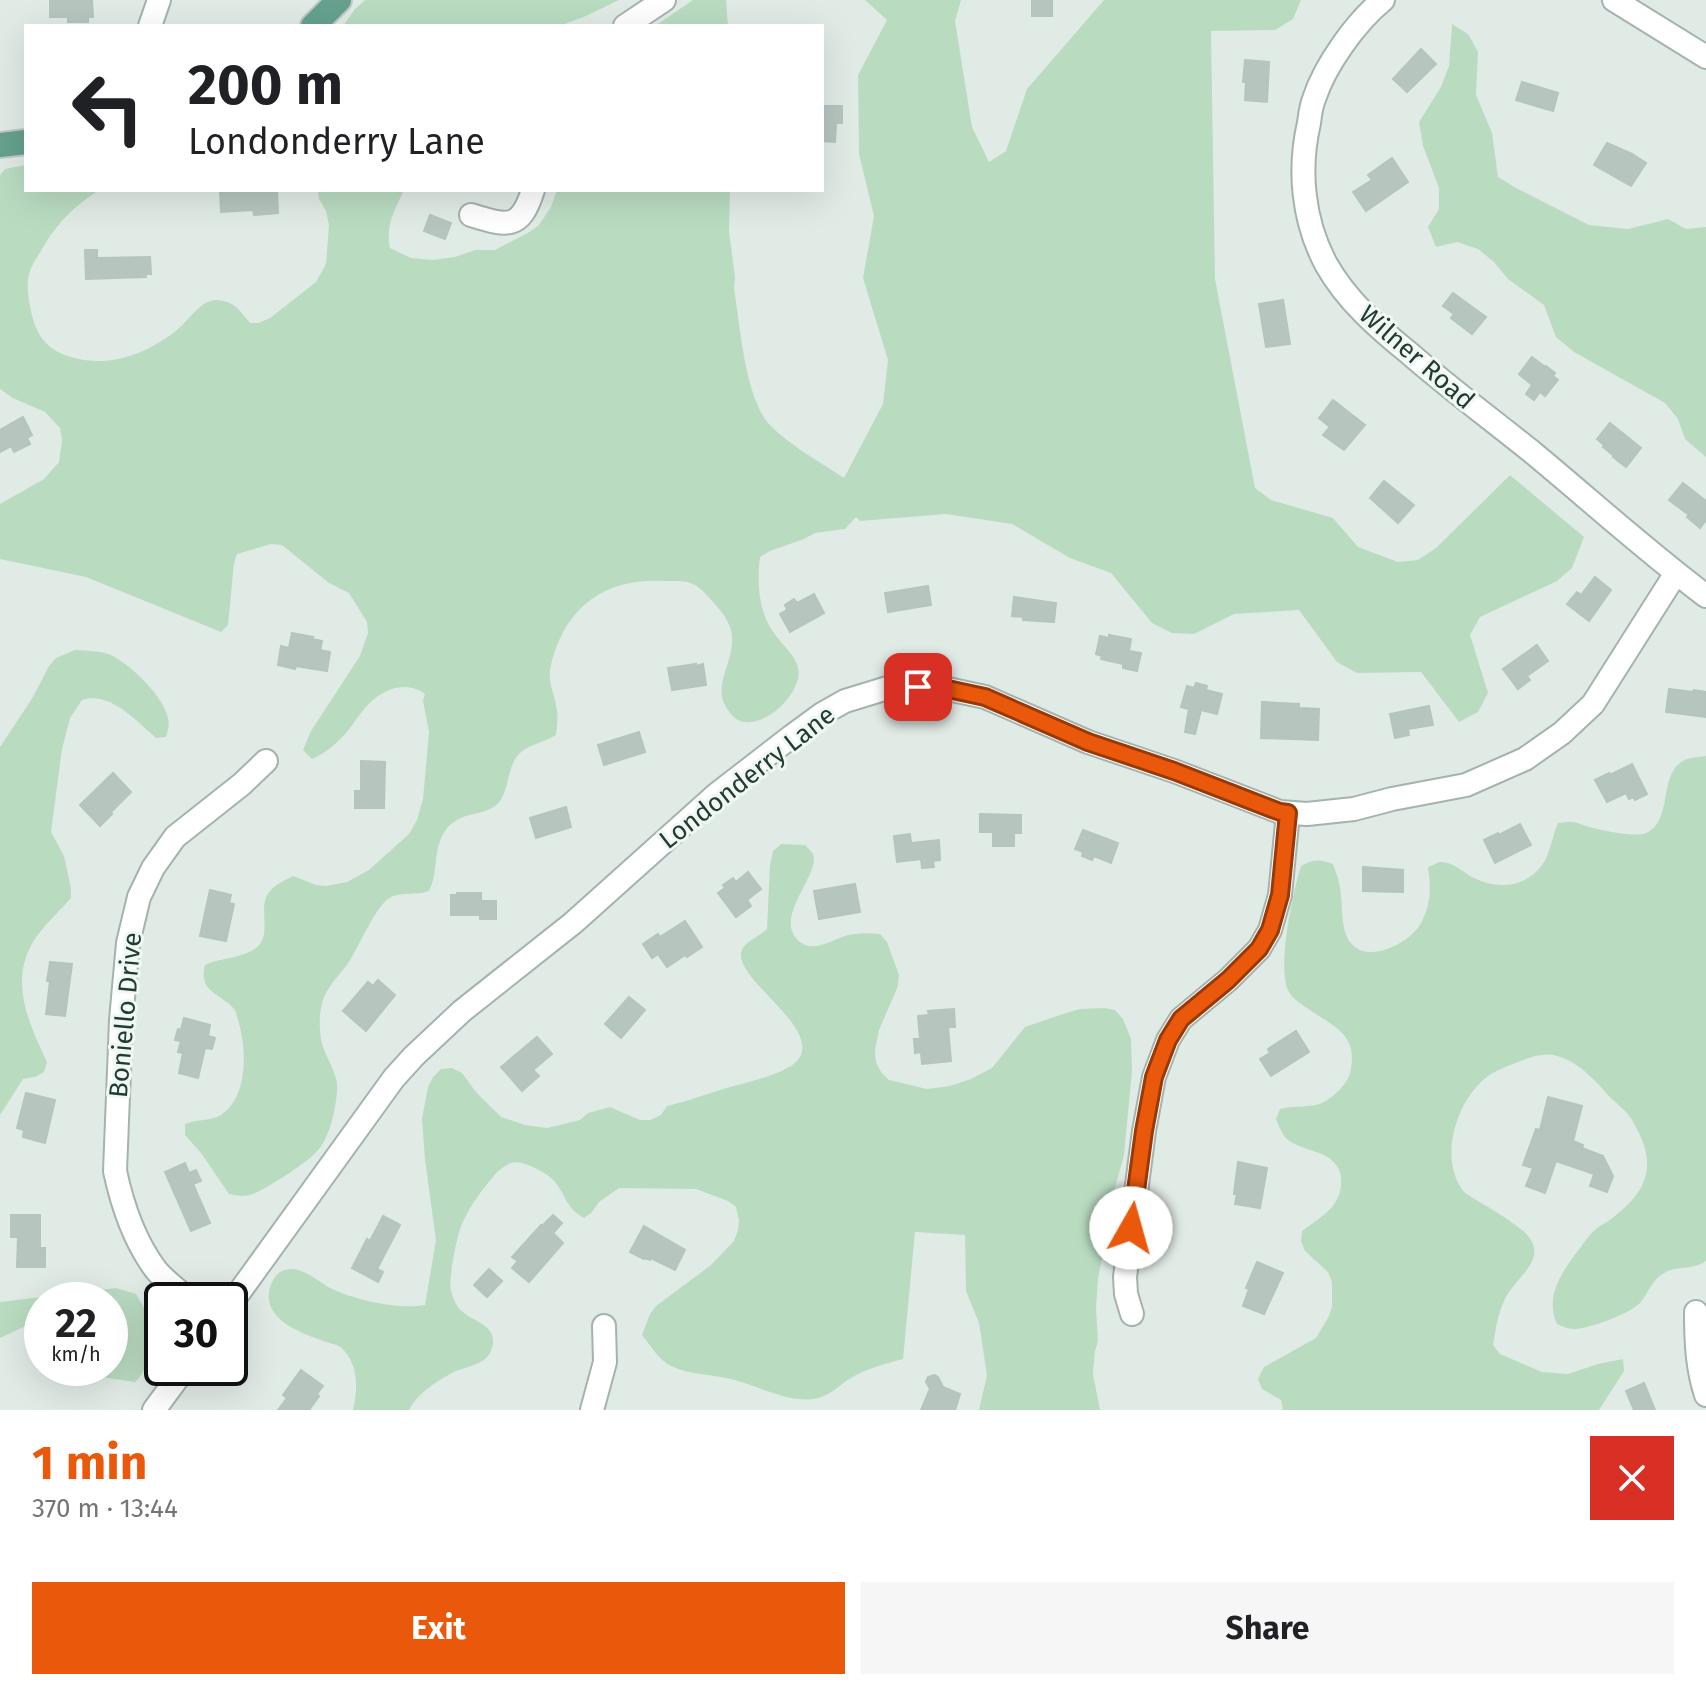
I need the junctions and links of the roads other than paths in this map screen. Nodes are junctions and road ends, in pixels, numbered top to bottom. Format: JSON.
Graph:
{"nodes":[{"id":1,"x":159,"y":0,"type":"edge"},
{"id":2,"x":339,"y":0,"type":"edge"},
{"id":3,"x":664,"y":0,"type":"edge"},
{"id":4,"x":1383,"y":0,"type":"edge"},
{"id":5,"x":1614,"y":0,"type":"edge"},
{"id":6,"x":151,"y":24,"type":"edge"},
{"id":7,"x":315,"y":24,"type":"edge"},
{"id":8,"x":628,"y":24,"type":"edge"},
{"id":9,"x":1706,"y":57,"type":"edge"},
{"id":10,"x":24,"y":142,"type":"edge"},
{"id":11,"x":0,"y":145,"type":"edge"},
{"id":12,"x":532,"y":192,"type":"edge"},
{"id":13,"x":471,"y":215,"type":"dead end"},
{"id":14,"x":1676,"y":573,"type":"junction"},
{"id":15,"x":1706,"y":596,"type":"edge"},
{"id":16,"x":266,"y":761,"type":"dead end"},
{"id":17,"x":1288,"y":813,"type":"junction"},
{"id":18,"x":169,"y":1282,"type":"edge"},
{"id":19,"x":247,"y":1282,"type":"edge"},
{"id":20,"x":1696,"y":1312,"type":"dead end"},
{"id":21,"x":1132,"y":1314,"type":"dead end"},
{"id":22,"x":604,"y":1326,"type":"dead end"},
{"id":23,"x":172,"y":1386,"type":"edge"},
{"id":24,"x":1706,"y":1395,"type":"edge"},
{"id":25,"x":154,"y":1410,"type":"edge"},
{"id":26,"x":592,"y":1410,"type":"edge"}],
"edges":[{"from":1,"to":6,"type":"street"},
{"from":2,"to":7,"type":"main road"},
{"from":3,"to":8,"type":"street"},
{"from":4,"to":14,"type":"street","name":"Wilner Road"},
{"from":5,"to":9,"type":"street"},
{"from":10,"to":11,"type":"main road"},
{"from":12,"to":13,"type":"street"},
{"from":14,"to":15,"type":"street","name":"Wilner Road"},
{"from":14,"to":17,"type":"street","name":"Londonderry Lane"},
{"from":16,"to":18,"type":"street","name":"Boniello Drive"},
{"from":17,"to":19,"type":"street","name":"Londonderry Lane"},
{"from":17,"to":21,"type":"street"},
{"from":20,"to":24,"type":"street"},
{"from":22,"to":26,"type":"street"},
{"from":23,"to":25,"type":"street"}]}
